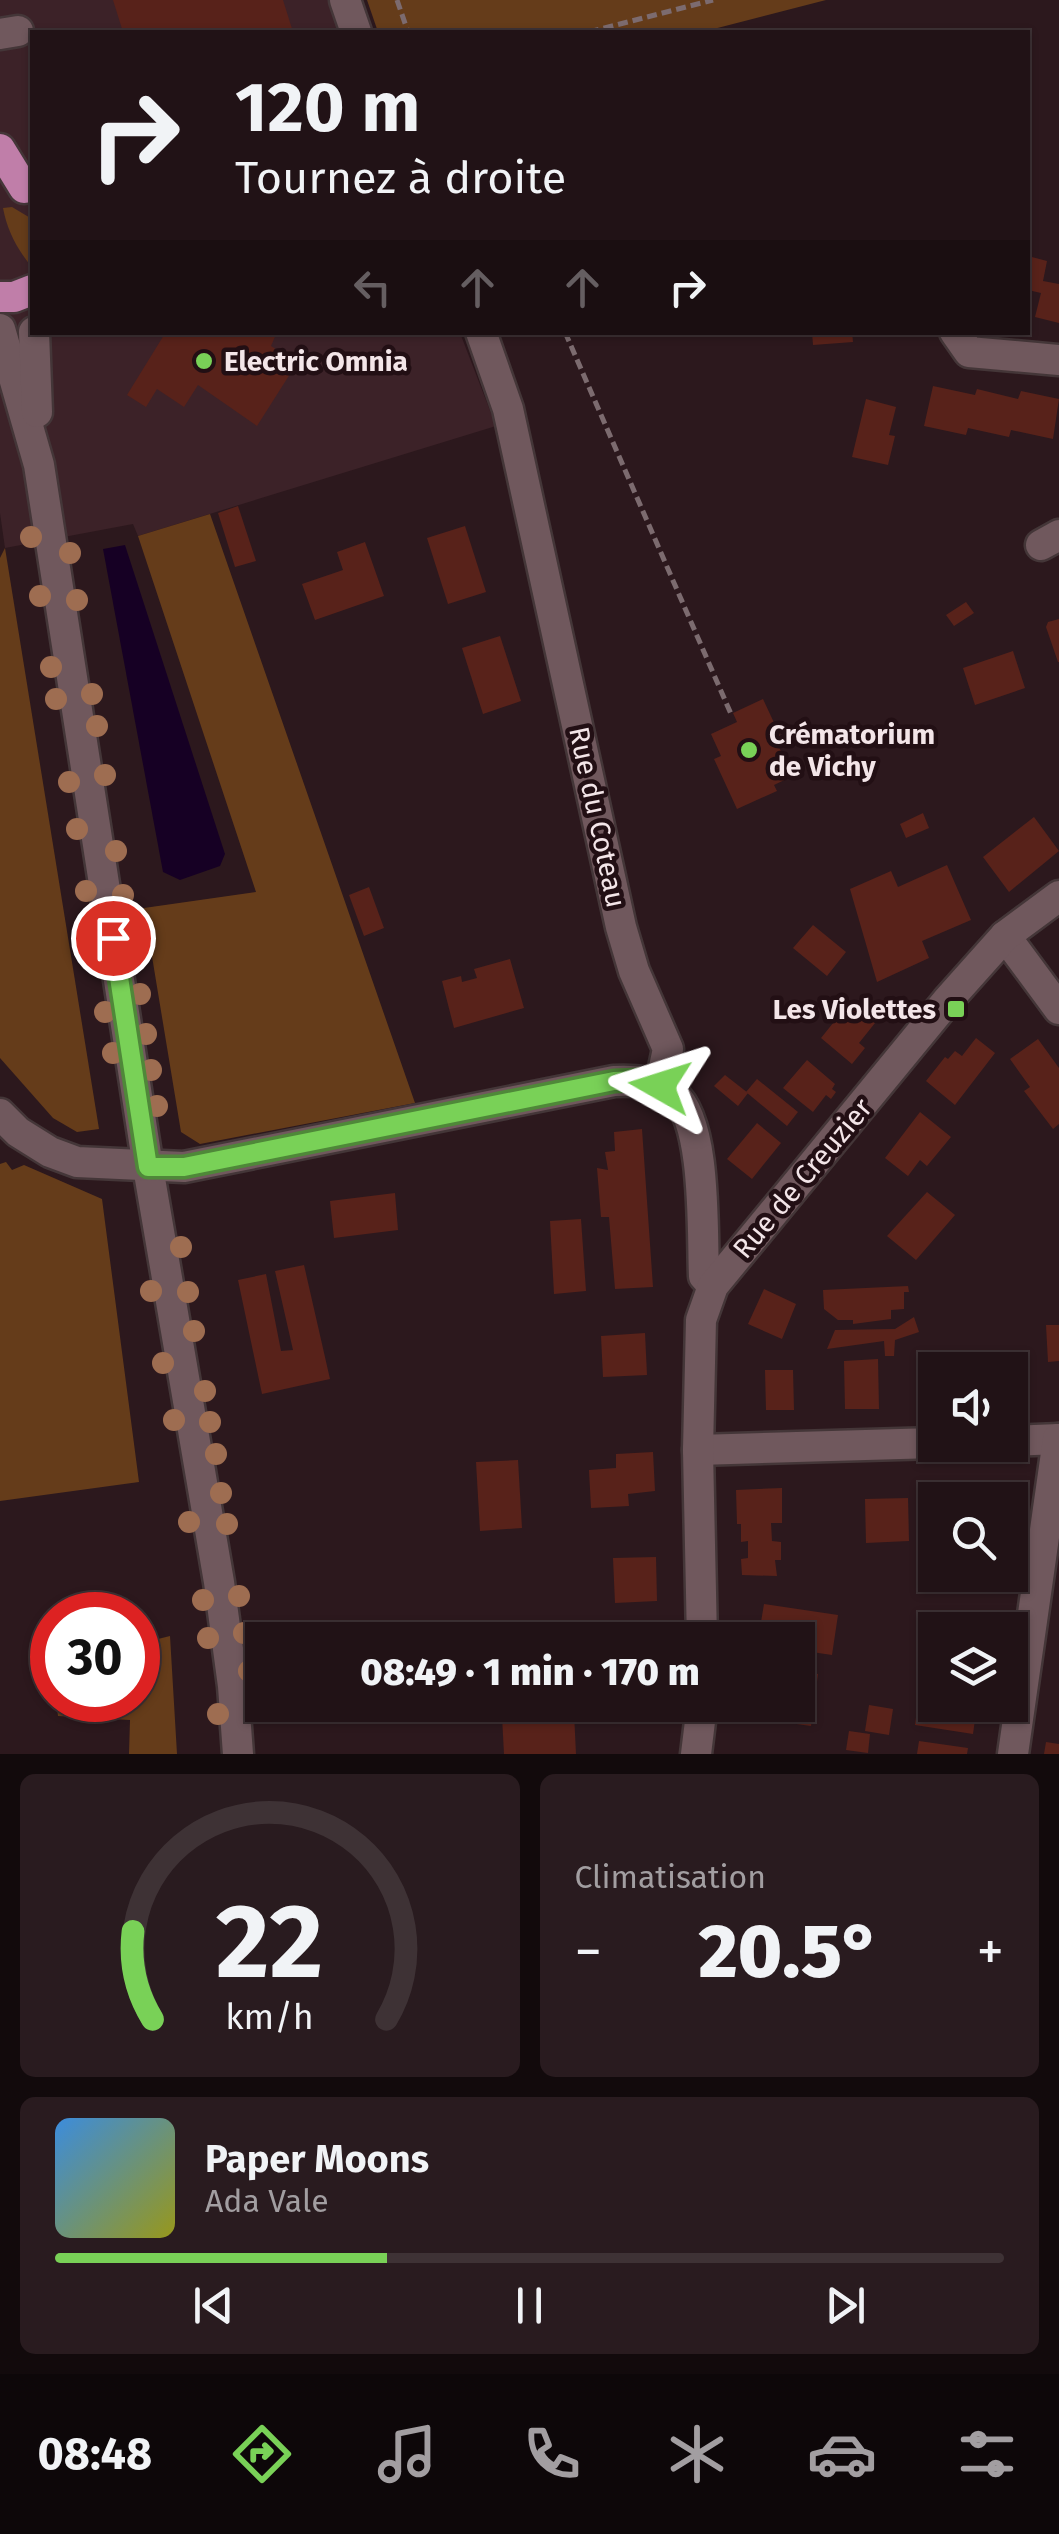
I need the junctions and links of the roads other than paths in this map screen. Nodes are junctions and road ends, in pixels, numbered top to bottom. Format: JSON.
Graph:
{"nodes":[{"id":1,"x":345,"y":0,"type":"edge"},
{"id":2,"x":355,"y":30,"type":"edge"},
{"id":3,"x":0,"y":149,"type":"edge"},
{"id":4,"x":19,"y":189,"type":"edge"},
{"id":5,"x":30,"y":291,"type":"edge"},
{"id":6,"x":0,"y":297,"type":"edge"},
{"id":7,"x":0,"y":329,"type":"edge"},
{"id":8,"x":34,"y":335,"type":"edge"},
{"id":9,"x":482,"y":335,"type":"edge"},
{"id":10,"x":957,"y":335,"type":"edge"},
{"id":11,"x":1059,"y":360,"type":"edge"},
{"id":12,"x":40,"y":473,"type":"junction"},
{"id":13,"x":1059,"y":896,"type":"edge"},
{"id":14,"x":1005,"y":936,"type":"junction"},
{"id":15,"x":1059,"y":1009,"type":"edge"},
{"id":16,"x":660,"y":1086,"type":"junction"},
{"id":17,"x":0,"y":1114,"type":"edge"},
{"id":18,"x":148,"y":1167,"type":"junction"},
{"id":19,"x":713,"y":1286,"type":"junction"},
{"id":20,"x":1059,"y":1439,"type":"edge"},
{"id":21,"x":1028,"y":1440,"type":"edge"},
{"id":22,"x":918,"y":1444,"type":"edge"},
{"id":23,"x":698,"y":1450,"type":"junction"},
{"id":24,"x":702,"y":1622,"type":"edge"},
{"id":25,"x":700,"y":1722,"type":"edge"},
{"id":26,"x":238,"y":1754,"type":"edge"},
{"id":27,"x":696,"y":1754,"type":"edge"},
{"id":28,"x":1013,"y":1754,"type":"edge"}],
"edges":[{"from":1,"to":2,"type":"street"},
{"from":3,"to":4,"type":"main road"},
{"from":5,"to":6,"type":"main road"},
{"from":7,"to":12,"type":"street"},
{"from":8,"to":12,"type":"street"},
{"from":9,"to":16,"type":"street","name":"Rue du Coteau"},
{"from":10,"to":11,"type":"street"},
{"from":12,"to":18,"type":"street"},
{"from":13,"to":14,"type":"street","name":"Rue de Creuzier"},
{"from":14,"to":15,"type":"street"},
{"from":14,"to":19,"type":"street","name":"Rue de Creuzier"},
{"from":16,"to":18,"type":"street"},
{"from":16,"to":19,"type":"street"},
{"from":17,"to":18,"type":"street"},
{"from":18,"to":26,"type":"street"},
{"from":19,"to":23,"type":"street","name":"Rue de Creuzier"},
{"from":20,"to":21,"type":"street"},
{"from":20,"to":28,"type":"street"},
{"from":22,"to":23,"type":"street"},
{"from":23,"to":24,"type":"street","name":"Rue de Creuzier"},
{"from":25,"to":27,"type":"street"}]}
